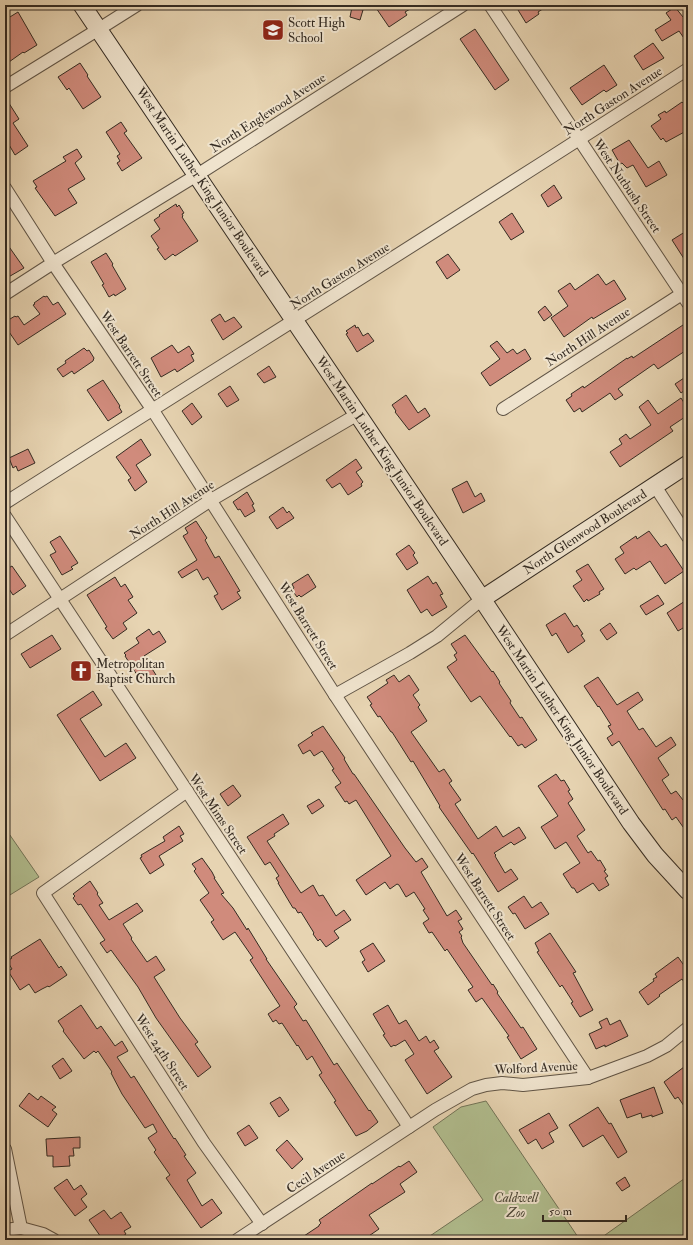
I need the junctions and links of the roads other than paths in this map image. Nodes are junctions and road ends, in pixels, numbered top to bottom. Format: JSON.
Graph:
{"nodes":[{"id":1,"x":82,"y":5,"type":"edge"},
{"id":2,"x":137,"y":5,"type":"edge"},
{"id":3,"x":463,"y":5,"type":"edge"},
{"id":4,"x":490,"y":5,"type":"edge"},
{"id":5,"x":99,"y":30,"type":"junction"},
{"id":6,"x":688,"y":69,"type":"edge"},
{"id":7,"x":5,"y":87,"type":"edge"},
{"id":8,"x":580,"y":140,"type":"junction"},
{"id":9,"x":197,"y":175,"type":"junction"},
{"id":10,"x":5,"y":188,"type":"edge"},
{"id":11,"x":53,"y":263,"type":"junction"},
{"id":12,"x":5,"y":294,"type":"edge"},
{"id":13,"x":686,"y":295,"type":"edge"},
{"id":14,"x":295,"y":321,"type":"junction"},
{"id":15,"x":152,"y":409,"type":"junction"},
{"id":16,"x":503,"y":409,"type":"dead end"},
{"id":17,"x":358,"y":414,"type":"junction"},
{"id":18,"x":688,"y":464,"type":"edge"},
{"id":19,"x":654,"y":486,"type":"junction"},
{"id":20,"x":211,"y":500,"type":"junction"},
{"id":21,"x":5,"y":503,"type":"edge"},
{"id":22,"x":5,"y":516,"type":"edge"},
{"id":23,"x":688,"y":537,"type":"edge"},
{"id":24,"x":59,"y":599,"type":"junction"},
{"id":25,"x":482,"y":599,"type":"junction"},
{"id":26,"x":5,"y":635,"type":"edge"},
{"id":27,"x":335,"y":695,"type":"junction"},
{"id":28,"x":186,"y":791,"type":"junction"},
{"id":29,"x":688,"y":891,"type":"edge"},
{"id":30,"x":688,"y":1028,"type":"edge"},
{"id":31,"x":588,"y":1078,"type":"junction"},
{"id":32,"x":409,"y":1127,"type":"junction"},
{"id":33,"x":5,"y":1149,"type":"edge"},
{"id":34,"x":262,"y":1224,"type":"junction"},
{"id":35,"x":21,"y":1228,"type":"junction"},
{"id":36,"x":5,"y":1230,"type":"edge"},
{"id":37,"x":54,"y":1240,"type":"edge"},
{"id":38,"x":237,"y":1240,"type":"edge"}],
"edges":[{"from":1,"to":5,"type":"main road","name":"West Martin Luther King Junior Boulevard"},
{"from":2,"to":5,"type":"street"},
{"from":3,"to":9,"type":"street","name":"North Englewood Avenue"},
{"from":4,"to":8,"type":"street","name":"West Nutbush Street"},
{"from":5,"to":7,"type":"street"},
{"from":5,"to":9,"type":"main road","name":"West Martin Luther King Junior Boulevard"},
{"from":6,"to":8,"type":"street","name":"North Gaston Avenue"},
{"from":8,"to":13,"type":"street","name":"West Nutbush Street"},
{"from":8,"to":14,"type":"street","name":"North Gaston Avenue"},
{"from":9,"to":11,"type":"street","name":"North Englewood Avenue"},
{"from":9,"to":14,"type":"main road","name":"West Martin Luther King Junior Boulevard"},
{"from":10,"to":11,"type":"street","name":"West Barrett Street"},
{"from":11,"to":12,"type":"street","name":"North Englewood Avenue"},
{"from":11,"to":15,"type":"street","name":"West Barrett Street"},
{"from":13,"to":16,"type":"street","name":"North Hill Avenue"},
{"from":14,"to":15,"type":"street","name":"North Gaston Avenue"},
{"from":14,"to":17,"type":"main road","name":"West Martin Luther King Junior Boulevard"},
{"from":15,"to":20,"type":"street","name":"West Barrett Street"},
{"from":15,"to":21,"type":"street","name":"North Gaston Avenue"},
{"from":17,"to":20,"type":"street","name":"North Hill Avenue"},
{"from":17,"to":25,"type":"main road","name":"West Martin Luther King Junior Boulevard"},
{"from":18,"to":19,"type":"main road","name":"North Glenwood Boulevard"},
{"from":19,"to":23,"type":"street"},
{"from":19,"to":25,"type":"main road","name":"North Glenwood Boulevard"},
{"from":20,"to":24,"type":"street","name":"North Hill Avenue"},
{"from":20,"to":27,"type":"street","name":"West Barrett Street"},
{"from":22,"to":24,"type":"street","name":"West Mims Street"},
{"from":24,"to":26,"type":"street","name":"North Hill Avenue"},
{"from":24,"to":28,"type":"street","name":"West Mims Street"},
{"from":25,"to":27,"type":"street"},
{"from":25,"to":29,"type":"main road","name":"West Martin Luther King Junior Boulevard"},
{"from":27,"to":31,"type":"street","name":"West Barrett Street"},
{"from":28,"to":32,"type":"street","name":"West Mims Street"},
{"from":28,"to":34,"type":"street","name":"West 24th Street"},
{"from":30,"to":31,"type":"street","name":"Wolford Avenue"},
{"from":31,"to":32,"type":"street","name":"Wolford Avenue"},
{"from":32,"to":34,"type":"street","name":"Cecil Avenue"},
{"from":33,"to":35,"type":"street"},
{"from":34,"to":38,"type":"street","name":"Cecil Avenue"},
{"from":35,"to":36,"type":"street"},
{"from":35,"to":37,"type":"street"}]}
